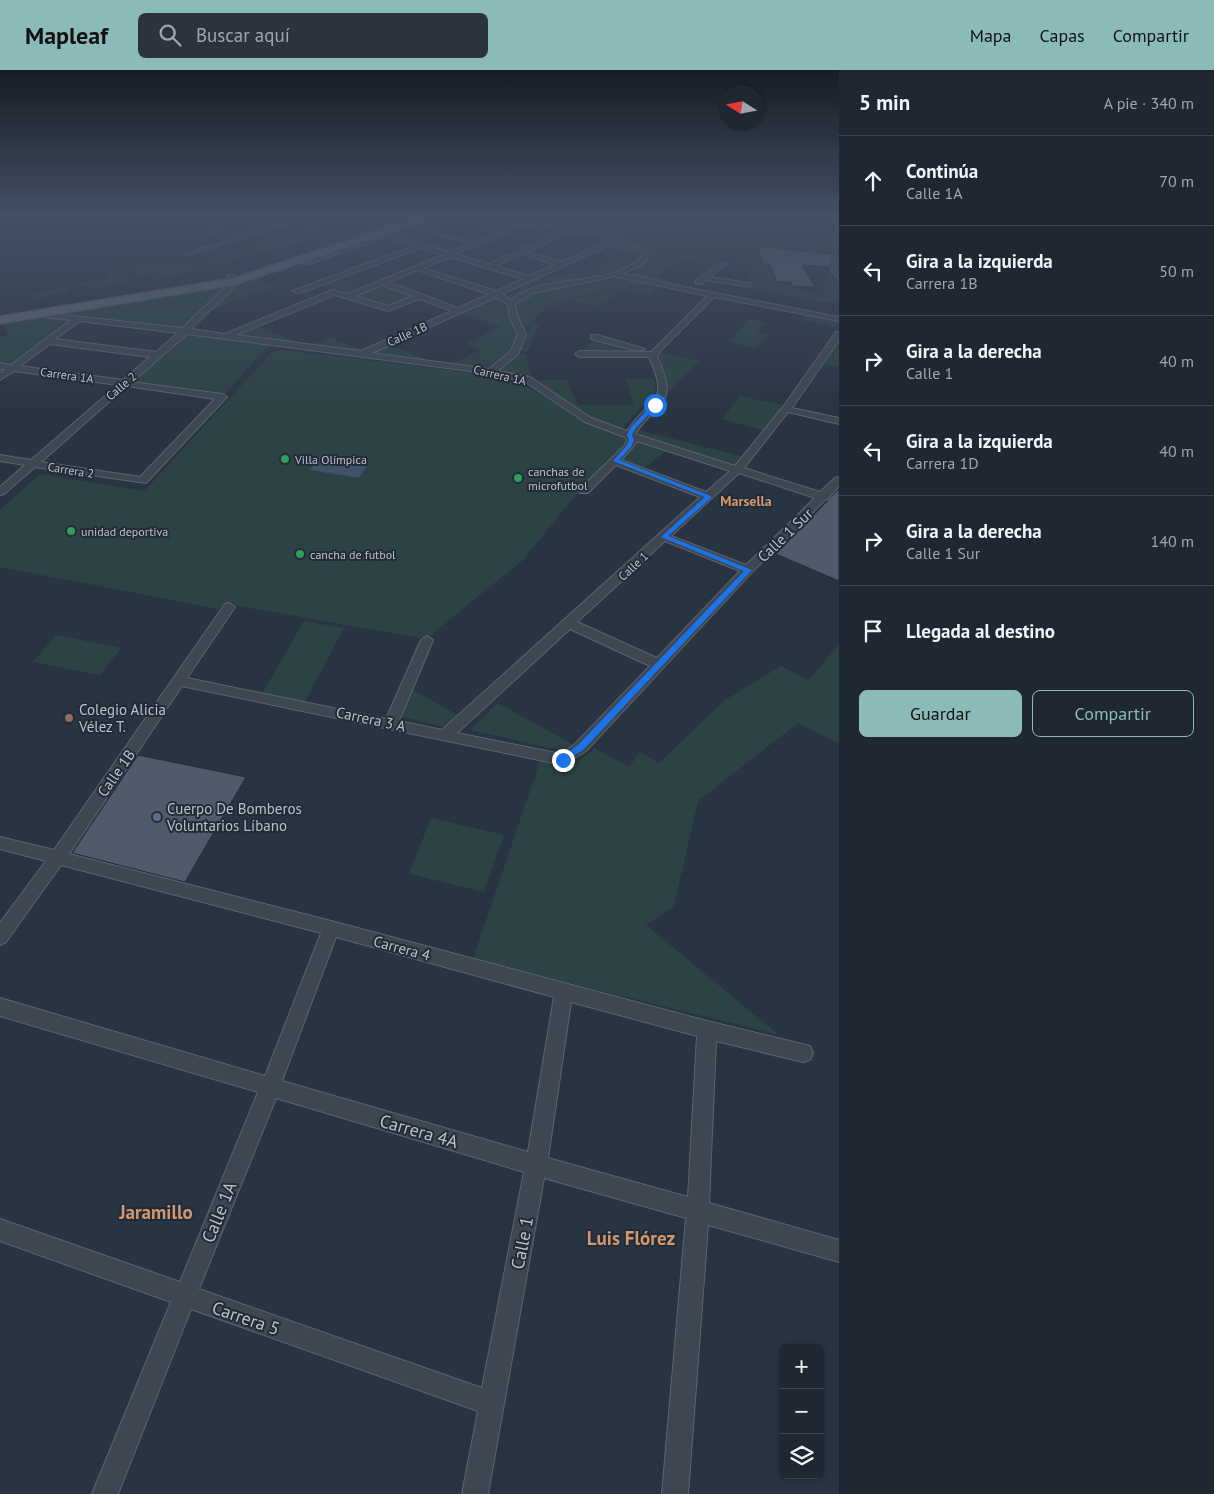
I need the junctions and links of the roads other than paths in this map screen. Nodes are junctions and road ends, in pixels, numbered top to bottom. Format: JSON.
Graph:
{"nodes":[{"id":1,"x":198,"y":283,"type":"edge"},
{"id":2,"x":203,"y":283,"type":"edge"},
{"id":3,"x":228,"y":283,"type":"edge"},
{"id":4,"x":315,"y":283,"type":"edge"},
{"id":5,"x":363,"y":283,"type":"edge"},
{"id":6,"x":386,"y":283,"type":"edge"},
{"id":7,"x":465,"y":283,"type":"edge"},
{"id":8,"x":520,"y":283,"type":"edge"},
{"id":9,"x":566,"y":283,"type":"edge"},
{"id":10,"x":663,"y":283,"type":"edge"},
{"id":11,"x":698,"y":283,"type":"edge"},
{"id":12,"x":737,"y":283,"type":"edge"},
{"id":13,"x":747,"y":285,"type":"dead end"},
{"id":14,"x":691,"y":290,"type":"junction"},
{"id":15,"x":296,"y":291,"type":"dead end"},
{"id":16,"x":497,"y":294,"type":"junction"},
{"id":17,"x":713,"y":294,"type":"junction"},
{"id":18,"x":348,"y":296,"type":"junction"},
{"id":19,"x":419,"y":296,"type":"junction"},
{"id":20,"x":512,"y":303,"type":"junction"},
{"id":21,"x":460,"y":311,"type":"junction"},
{"id":22,"x":0,"y":314,"type":"edge"},
{"id":23,"x":36,"y":314,"type":"junction"},
{"id":24,"x":79,"y":318,"type":"junction"},
{"id":25,"x":839,"y":319,"type":"edge"},
{"id":26,"x":0,"y":320,"type":"edge"},
{"id":27,"x":185,"y":331,"type":"junction"},
{"id":28,"x":839,"y":334,"type":"edge"},
{"id":29,"x":225,"y":336,"type":"junction"},
{"id":30,"x":594,"y":336,"type":"dead end"},
{"id":31,"x":48,"y":341,"type":"junction"},
{"id":32,"x":655,"y":352,"type":"junction"},
{"id":33,"x":361,"y":354,"type":"junction"},
{"id":34,"x":579,"y":354,"type":"dead end"},
{"id":35,"x":157,"y":355,"type":"junction"},
{"id":36,"x":0,"y":366,"type":"edge"},
{"id":37,"x":13,"y":368,"type":"junction"},
{"id":38,"x":492,"y":371,"type":"junction"},
{"id":39,"x":0,"y":377,"type":"edge"},
{"id":40,"x":124,"y":383,"type":"junction"},
{"id":41,"x":786,"y":409,"type":"junction"},
{"id":42,"x":839,"y":421,"type":"edge"},
{"id":43,"x":629,"y":435,"type":"junction"},
{"id":44,"x":0,"y":458,"type":"edge"},
{"id":45,"x":615,"y":461,"type":"junction"},
{"id":46,"x":32,"y":464,"type":"junction"},
{"id":47,"x":738,"y":469,"type":"junction"},
{"id":48,"x":839,"y":480,"type":"edge"},
{"id":49,"x":142,"y":481,"type":"joint"},
{"id":50,"x":584,"y":491,"type":"dead end"},
{"id":51,"x":0,"y":492,"type":"edge"},
{"id":52,"x":709,"y":497,"type":"junction"},
{"id":53,"x":824,"y":498,"type":"junction"},
{"id":54,"x":664,"y":537,"type":"junction"},
{"id":55,"x":748,"y":570,"type":"junction"},
{"id":56,"x":229,"y":607,"type":"dead end"},
{"id":57,"x":570,"y":624,"type":"junction"},
{"id":58,"x":427,"y":640,"type":"dead end"},
{"id":59,"x":658,"y":664,"type":"junction"},
{"id":60,"x":179,"y":681,"type":"junction"},
{"id":61,"x":391,"y":723,"type":"junction"},
{"id":62,"x":446,"y":735,"type":"junction"},
{"id":63,"x":563,"y":760,"type":"joint"},
{"id":64,"x":0,"y":843,"type":"edge"},
{"id":65,"x":58,"y":858,"type":"junction"},
{"id":66,"x":331,"y":928,"type":"junction"},
{"id":67,"x":0,"y":937,"type":"edge"},
{"id":68,"x":564,"y":991,"type":"junction"},
{"id":69,"x":0,"y":1007,"type":"edge"},
{"id":70,"x":707,"y":1030,"type":"junction"},
{"id":71,"x":803,"y":1053,"type":"dead end"},
{"id":72,"x":270,"y":1088,"type":"junction"},
{"id":73,"x":536,"y":1165,"type":"junction"},
{"id":74,"x":698,"y":1210,"type":"junction"},
{"id":75,"x":0,"y":1230,"type":"edge"},
{"id":76,"x":839,"y":1251,"type":"edge"},
{"id":77,"x":184,"y":1296,"type":"junction"},
{"id":78,"x":492,"y":1404,"type":"junction"},
{"id":79,"x":105,"y":1494,"type":"edge"},
{"id":80,"x":475,"y":1494,"type":"edge"},
{"id":81,"x":675,"y":1494,"type":"edge"}],
"edges":[{"from":1,"to":22,"type":"main road"},
{"from":2,"to":23,"type":"main road"},
{"from":3,"to":27,"type":"street","name":"Calle 2"},
{"from":4,"to":15,"type":"street"},
{"from":5,"to":18,"type":"street"},
{"from":6,"to":19,"type":"street"},
{"from":7,"to":16,"type":"street"},
{"from":8,"to":16,"type":"street","name":"Calle 1B"},
{"from":9,"to":20,"type":"street"},
{"from":10,"to":14,"type":"street"},
{"from":11,"to":14,"type":"street"},
{"from":12,"to":13,"type":"street"},
{"from":14,"to":17,"type":"street"},
{"from":16,"to":20,"type":"street"},
{"from":16,"to":21,"type":"street","name":"Calle 1B"},
{"from":17,"to":25,"type":"street"},
{"from":17,"to":32,"type":"street"},
{"from":18,"to":19,"type":"street"},
{"from":18,"to":29,"type":"street"},
{"from":19,"to":21,"type":"street"},
{"from":20,"to":38,"type":"street"},
{"from":21,"to":33,"type":"street","name":"Calle 1B"},
{"from":23,"to":24,"type":"street","name":"Carrera 1A"},
{"from":23,"to":26,"type":"main road"},
{"from":24,"to":27,"type":"street","name":"Carrera 1A"},
{"from":24,"to":31,"type":"street"},
{"from":27,"to":29,"type":"street","name":"Carrera 1A"},
{"from":27,"to":35,"type":"street","name":"Calle 2"},
{"from":28,"to":41,"type":"street","name":"Calle 1"},
{"from":29,"to":33,"type":"street","name":"Carrera 1A"},
{"from":30,"to":32,"type":"street"},
{"from":31,"to":35,"type":"street"},
{"from":31,"to":37,"type":"street"},
{"from":32,"to":34,"type":"street"},
{"from":32,"to":43,"type":"street"},
{"from":33,"to":38,"type":"street","name":"Carrera 1A"},
{"from":35,"to":40,"type":"street","name":"Calle 2"},
{"from":36,"to":37,"type":"street","name":"Carrera 1A"},
{"from":37,"to":39,"type":"street"},
{"from":37,"to":40,"type":"street","name":"Carrera 1A"},
{"from":38,"to":43,"type":"street","name":"Carrera 1A"},
{"from":40,"to":46,"type":"street","name":"Calle 2"},
{"from":40,"to":49,"type":"street","name":"Carrera 1A"},
{"from":41,"to":42,"type":"street"},
{"from":41,"to":47,"type":"street","name":"Calle 1"},
{"from":43,"to":45,"type":"street"},
{"from":43,"to":47,"type":"street","name":"Carrera 1A"},
{"from":44,"to":46,"type":"street","name":"Carrera 2"},
{"from":45,"to":50,"type":"street"},
{"from":45,"to":52,"type":"street"},
{"from":46,"to":49,"type":"street","name":"Carrera 2"},
{"from":46,"to":51,"type":"street","name":"Calle 2"},
{"from":47,"to":52,"type":"street","name":"Calle 1"},
{"from":47,"to":53,"type":"street","name":"Carrera 1A"},
{"from":48,"to":53,"type":"street","name":"Calle 1 Sur"},
{"from":52,"to":54,"type":"street","name":"Calle 1"},
{"from":53,"to":55,"type":"street","name":"Calle 1 Sur"},
{"from":54,"to":55,"type":"street"},
{"from":54,"to":57,"type":"street","name":"Calle 1"},
{"from":55,"to":59,"type":"street","name":"Calle 1 Sur"},
{"from":56,"to":60,"type":"street","name":"Calle 1B"},
{"from":57,"to":59,"type":"street"},
{"from":57,"to":62,"type":"street","name":"Calle 1"},
{"from":58,"to":61,"type":"street"},
{"from":59,"to":63,"type":"street","name":"Calle 1 Sur"},
{"from":60,"to":61,"type":"street","name":"Carrera 3 A"},
{"from":60,"to":65,"type":"street","name":"Calle 1B"},
{"from":61,"to":62,"type":"street","name":"Carrera 3 A"},
{"from":62,"to":63,"type":"street","name":"Carrera 3 A"},
{"from":64,"to":65,"type":"street","name":"Carrera 4"},
{"from":65,"to":66,"type":"street","name":"Carrera 4"},
{"from":65,"to":67,"type":"street","name":"Calle 1B"},
{"from":66,"to":68,"type":"street","name":"Carrera 4"},
{"from":66,"to":72,"type":"street","name":"Calle 1A"},
{"from":68,"to":70,"type":"street","name":"Carrera 4"},
{"from":68,"to":73,"type":"street","name":"Calle 1"},
{"from":69,"to":72,"type":"street","name":"Carrera 4A"},
{"from":70,"to":71,"type":"street","name":"Carrera 4"},
{"from":70,"to":74,"type":"street"},
{"from":72,"to":73,"type":"street","name":"Carrera 4A"},
{"from":72,"to":77,"type":"street","name":"Calle 1A"},
{"from":73,"to":74,"type":"street","name":"Carrera 4A"},
{"from":73,"to":78,"type":"street","name":"Calle 1"},
{"from":74,"to":76,"type":"street","name":"Carrera 4A"},
{"from":74,"to":81,"type":"street"},
{"from":75,"to":77,"type":"street","name":"Carrera 5"},
{"from":77,"to":78,"type":"street","name":"Carrera 5"},
{"from":77,"to":79,"type":"street","name":"Calle 1A"},
{"from":78,"to":80,"type":"street","name":"Calle 1"}]}
